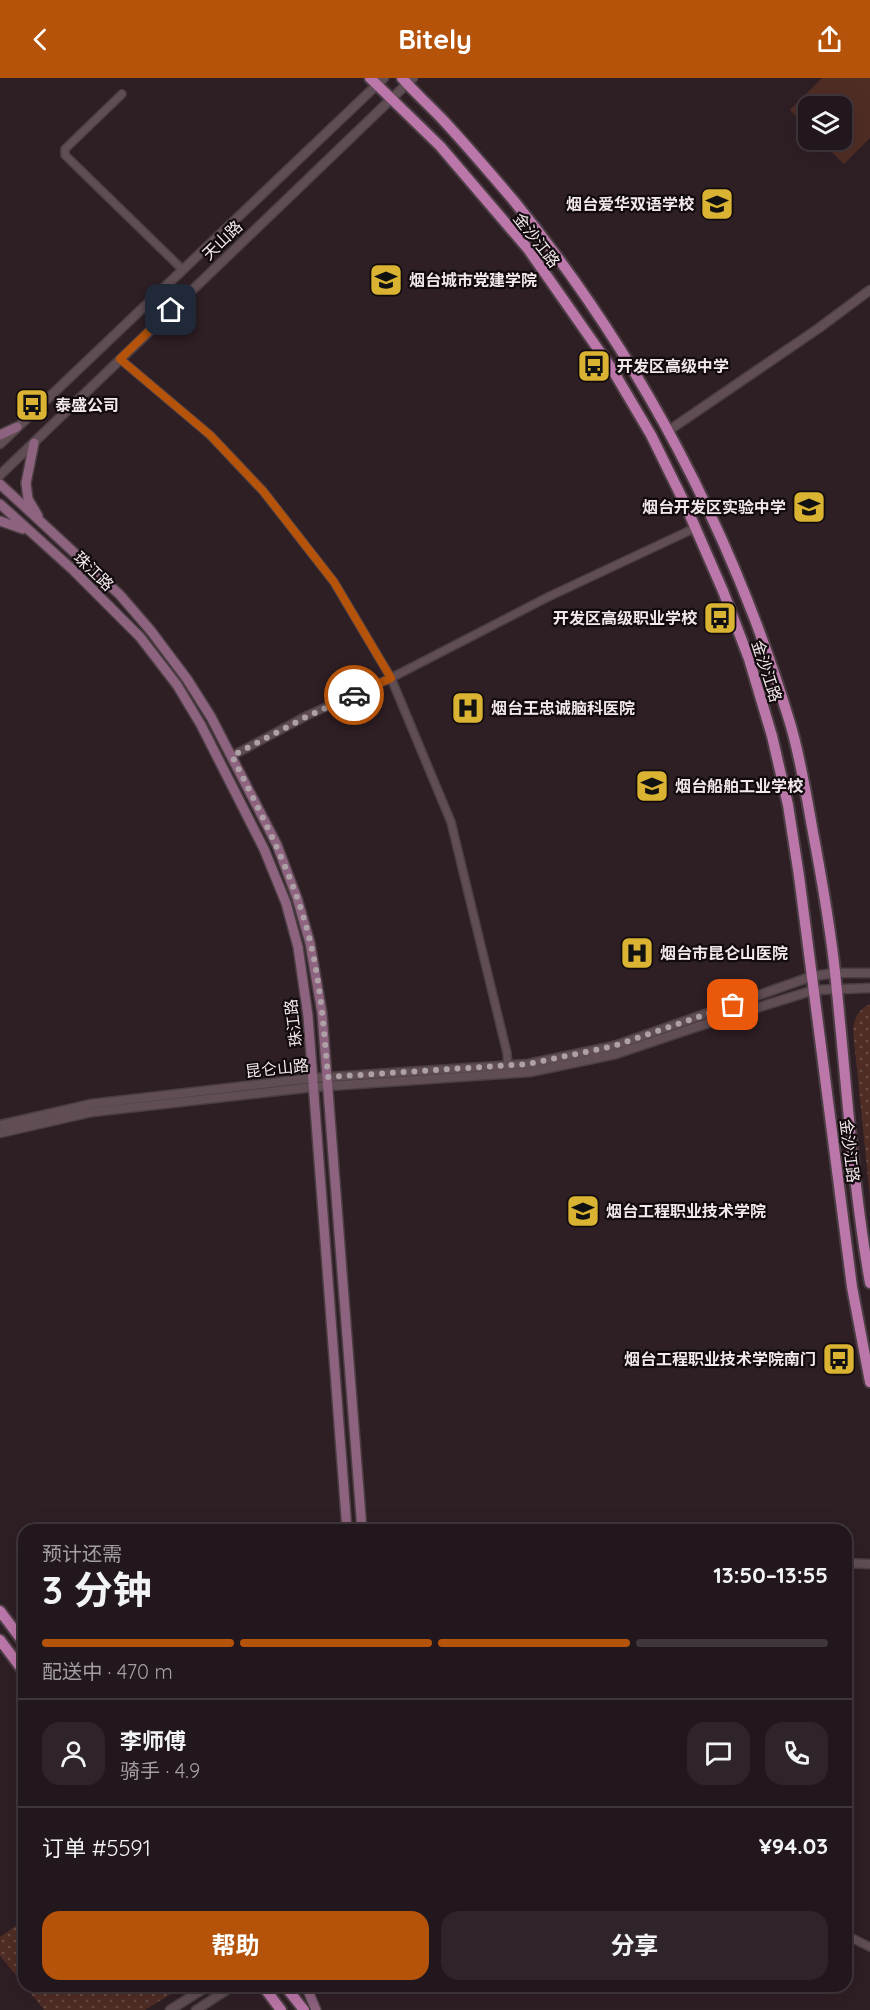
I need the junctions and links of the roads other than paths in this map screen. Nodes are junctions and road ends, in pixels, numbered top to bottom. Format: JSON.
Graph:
{"nodes":[{"id":1,"x":377,"y":80,"type":"edge"},
{"id":2,"x":407,"y":80,"type":"edge"},
{"id":3,"x":122,"y":94,"type":"dead end"},
{"id":4,"x":393,"y":98,"type":"junction"},
{"id":5,"x":183,"y":270,"type":"junction"},
{"id":6,"x":870,"y":290,"type":"edge"},
{"id":7,"x":120,"y":359,"type":"junction"},
{"id":8,"x":18,"y":427,"type":"junction"},
{"id":9,"x":668,"y":431,"type":"junction"},
{"id":10,"x":0,"y":435,"type":"edge"},
{"id":11,"x":34,"y":442,"type":"junction"},
{"id":12,"x":0,"y":444,"type":"edge"},
{"id":13,"x":0,"y":475,"type":"edge"},
{"id":14,"x":0,"y":484,"type":"edge"},
{"id":15,"x":0,"y":504,"type":"edge"},
{"id":16,"x":0,"y":521,"type":"edge"},
{"id":17,"x":42,"y":524,"type":"junction"},
{"id":18,"x":695,"y":528,"type":"junction"},
{"id":19,"x":32,"y":533,"type":"junction"},
{"id":20,"x":391,"y":678,"type":"junction"},
{"id":21,"x":232,"y":756,"type":"junction"},
{"id":22,"x":836,"y":973,"type":"junction"},
{"id":23,"x":870,"y":973,"type":"edge"},
{"id":24,"x":813,"y":976,"type":"junction"},
{"id":25,"x":870,"y":988,"type":"edge"},
{"id":26,"x":836,"y":989,"type":"junction"},
{"id":27,"x":814,"y":990,"type":"junction"},
{"id":28,"x":508,"y":1074,"type":"junction"},
{"id":29,"x":329,"y":1081,"type":"junction"},
{"id":30,"x":314,"y":1082,"type":"junction"},
{"id":31,"x":0,"y":1125,"type":"edge"},
{"id":32,"x":0,"y":1133,"type":"edge"},
{"id":33,"x":870,"y":1283,"type":"edge"},
{"id":34,"x":870,"y":1382,"type":"edge"},
{"id":35,"x":347,"y":1524,"type":"edge"},
{"id":36,"x":362,"y":1524,"type":"edge"},
{"id":37,"x":852,"y":1563,"type":"edge"},
{"id":38,"x":870,"y":1564,"type":"edge"},
{"id":39,"x":0,"y":1611,"type":"edge"},
{"id":40,"x":18,"y":1635,"type":"edge"},
{"id":41,"x":0,"y":1640,"type":"edge"},
{"id":42,"x":18,"y":1664,"type":"edge"},
{"id":43,"x":852,"y":1938,"type":"edge"},
{"id":44,"x":870,"y":1947,"type":"edge"},
{"id":45,"x":198,"y":1992,"type":"edge"},
{"id":46,"x":224,"y":1992,"type":"edge"},
{"id":47,"x":268,"y":1992,"type":"edge"},
{"id":48,"x":290,"y":1992,"type":"edge"},
{"id":49,"x":308,"y":1992,"type":"edge"},
{"id":50,"x":170,"y":2010,"type":"edge"},
{"id":51,"x":196,"y":2010,"type":"edge"},
{"id":52,"x":281,"y":2010,"type":"edge"},
{"id":53,"x":304,"y":2010,"type":"edge"},
{"id":54,"x":316,"y":2010,"type":"edge"}],
"edges":[{"from":1,"to":4,"type":"main road","name":"金沙江路"},
{"from":1,"to":5,"type":"street","name":"天山路"},
{"from":2,"to":4,"type":"street","name":"天山路"},
{"from":2,"to":9,"type":"main road","name":"金沙江路"},
{"from":3,"to":5,"type":"street"},
{"from":4,"to":7,"type":"street","name":"天山路"},
{"from":4,"to":18,"type":"main road","name":"金沙江路"},
{"from":5,"to":8,"type":"street","name":"天山路"},
{"from":6,"to":9,"type":"street"},
{"from":7,"to":11,"type":"street","name":"天山路"},
{"from":7,"to":20,"type":"street"},
{"from":8,"to":10,"type":"main road"},
{"from":8,"to":12,"type":"street","name":"天山路"},
{"from":9,"to":22,"type":"main road","name":"金沙江路"},
{"from":11,"to":13,"type":"street","name":"天山路"},
{"from":11,"to":17,"type":"main road"},
{"from":14,"to":17,"type":"main road"},
{"from":15,"to":19,"type":"main road","name":"珠江路"},
{"from":16,"to":19,"type":"main road"},
{"from":17,"to":21,"type":"main road"},
{"from":18,"to":20,"type":"street"},
{"from":18,"to":24,"type":"main road","name":"金沙江路"},
{"from":19,"to":30,"type":"main road","name":"珠江路"},
{"from":20,"to":21,"type":"street"},
{"from":20,"to":28,"type":"street"},
{"from":21,"to":29,"type":"main road"},
{"from":22,"to":23,"type":"street","name":"昆仑山路"},
{"from":22,"to":24,"type":"street","name":"昆仑山路"},
{"from":22,"to":26,"type":"main road","name":"金沙江路"},
{"from":24,"to":27,"type":"main road","name":"金沙江路"},
{"from":24,"to":29,"type":"street","name":"昆仑山路"},
{"from":25,"to":26,"type":"street","name":"昆仑山路"},
{"from":26,"to":27,"type":"street","name":"昆仑山路"},
{"from":26,"to":33,"type":"main road","name":"金沙江路"},
{"from":27,"to":28,"type":"street","name":"昆仑山路"},
{"from":27,"to":34,"type":"main road","name":"金沙江路"},
{"from":28,"to":29,"type":"street","name":"昆仑山路"},
{"from":29,"to":30,"type":"street","name":"昆仑山路"},
{"from":29,"to":36,"type":"main road"},
{"from":30,"to":31,"type":"street","name":"昆仑山路"},
{"from":30,"to":32,"type":"street","name":"昆仑山路"},
{"from":30,"to":35,"type":"main road","name":"珠江路"},
{"from":37,"to":38,"type":"street"},
{"from":39,"to":40,"type":"main road"},
{"from":41,"to":42,"type":"main road"},
{"from":43,"to":44,"type":"street"},
{"from":45,"to":50,"type":"street"},
{"from":46,"to":51,"type":"street"},
{"from":47,"to":52,"type":"main road"},
{"from":48,"to":53,"type":"main road"},
{"from":49,"to":54,"type":"main road"}]}
